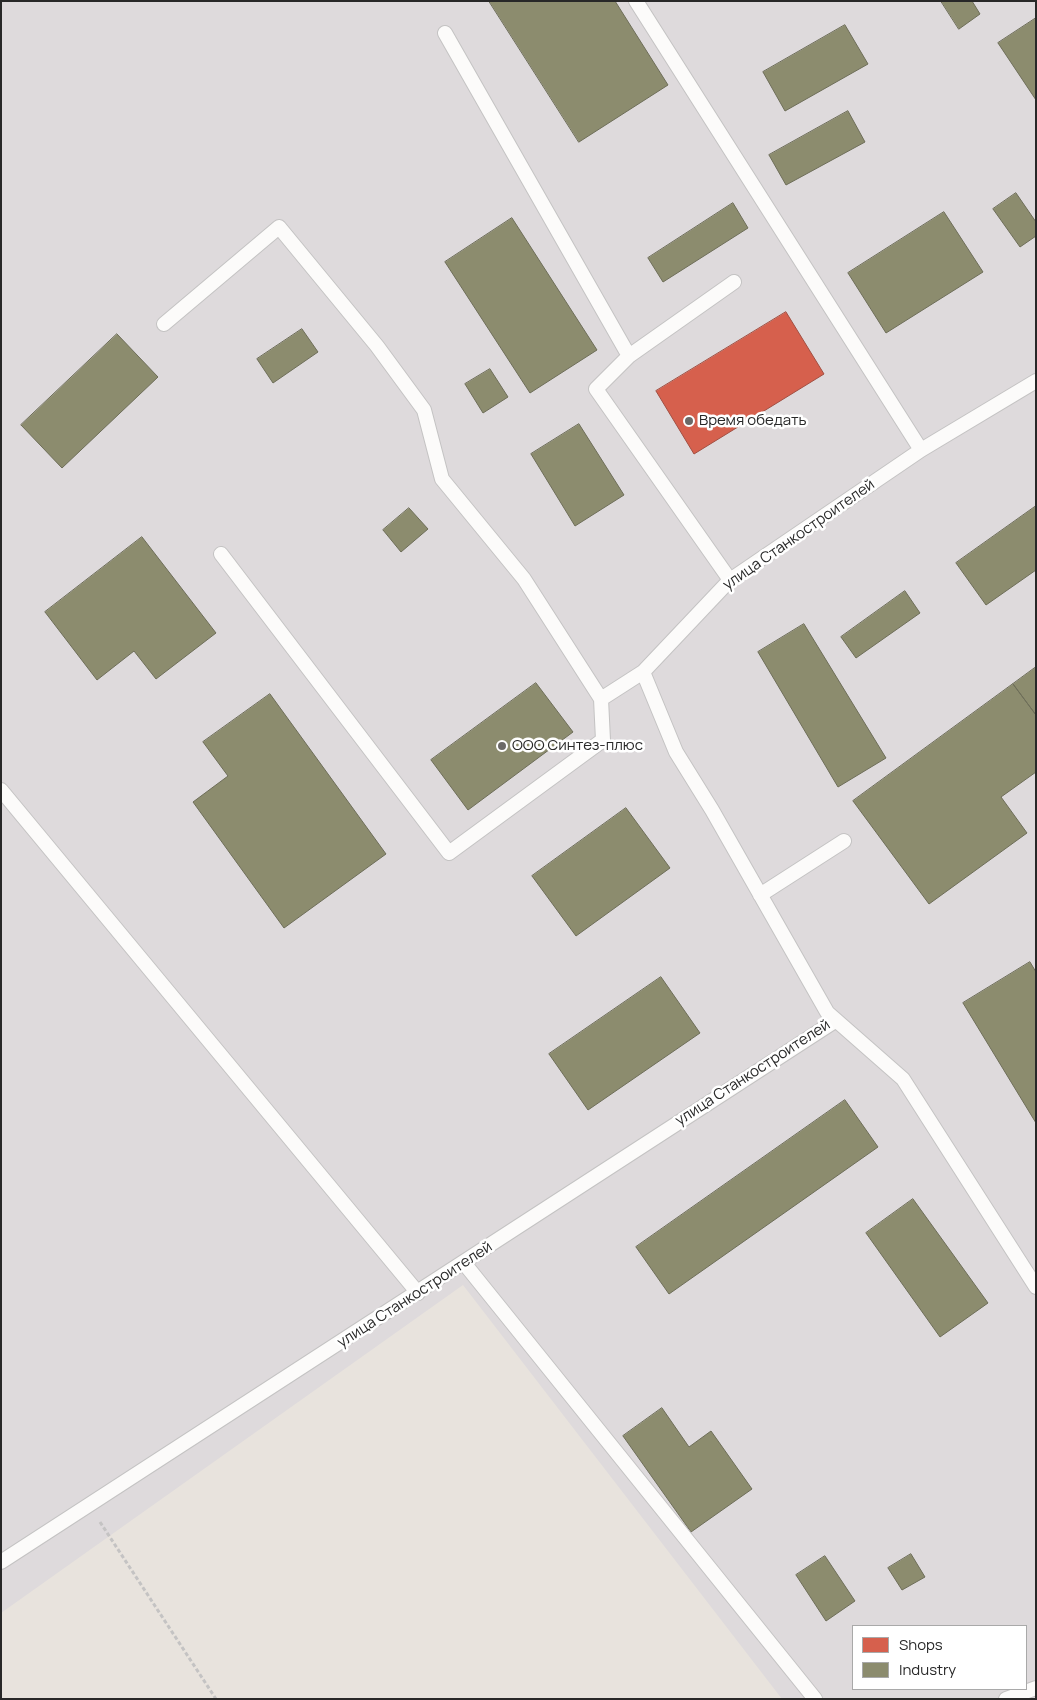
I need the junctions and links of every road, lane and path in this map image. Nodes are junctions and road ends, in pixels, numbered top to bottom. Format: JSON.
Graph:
{"nodes":[{"id":1,"x":636,"y":1,"type":"edge"},
{"id":2,"x":445,"y":33,"type":"dead end"},
{"id":3,"x":734,"y":282,"type":"dead end"},
{"id":4,"x":164,"y":324,"type":"dead end"},
{"id":5,"x":629,"y":356,"type":"junction"},
{"id":6,"x":1036,"y":382,"type":"edge"},
{"id":7,"x":921,"y":450,"type":"junction"},
{"id":8,"x":221,"y":554,"type":"dead end"},
{"id":9,"x":730,"y":580,"type":"junction"},
{"id":10,"x":643,"y":672,"type":"junction"},
{"id":11,"x":601,"y":699,"type":"junction"},
{"id":12,"x":1,"y":790,"type":"edge"},
{"id":13,"x":844,"y":841,"type":"dead end"},
{"id":14,"x":760,"y":895,"type":"junction"},
{"id":15,"x":827,"y":1012,"type":"junction"},
{"id":16,"x":464,"y":1263,"type":"junction"},
{"id":17,"x":1036,"y":1287,"type":"edge"},
{"id":18,"x":418,"y":1293,"type":"junction"},
{"id":19,"x":89,"y":1505,"type":"junction"},
{"id":20,"x":1,"y":1562,"type":"edge"},
{"id":21,"x":1036,"y":1688,"type":"edge"},
{"id":22,"x":216,"y":1699,"type":"edge"},
{"id":23,"x":815,"y":1699,"type":"edge"},
{"id":24,"x":1006,"y":1699,"type":"edge"}],
"edges":[{"from":1,"to":7,"type":"lane"},
{"from":2,"to":5,"type":"lane"},
{"from":3,"to":5,"type":"lane"},
{"from":4,"to":11,"type":"lane"},
{"from":5,"to":9,"type":"lane"},
{"from":6,"to":7,"type":"lane","name":"улица Станкостроителей"},
{"from":7,"to":9,"type":"lane","name":"улица Станкостроителей"},
{"from":8,"to":11,"type":"lane"},
{"from":9,"to":10,"type":"lane","name":"улица Станкостроителей"},
{"from":10,"to":11,"type":"lane"},
{"from":10,"to":14,"type":"lane","name":"улица Станкостроителей"},
{"from":12,"to":18,"type":"lane"},
{"from":13,"to":14,"type":"lane"},
{"from":14,"to":15,"type":"lane","name":"улица Станкостроителей"},
{"from":15,"to":16,"type":"lane","name":"улица Станкостроителей"},
{"from":15,"to":17,"type":"lane"},
{"from":16,"to":18,"type":"lane","name":"улица Станкостроителей"},
{"from":16,"to":23,"type":"lane"},
{"from":18,"to":19,"type":"lane","name":"улица Станкостроителей"},
{"from":19,"to":20,"type":"lane","name":"улица Станкостроителей"},
{"from":19,"to":22,"type":"path"},
{"from":21,"to":24,"type":"lane"}]}
